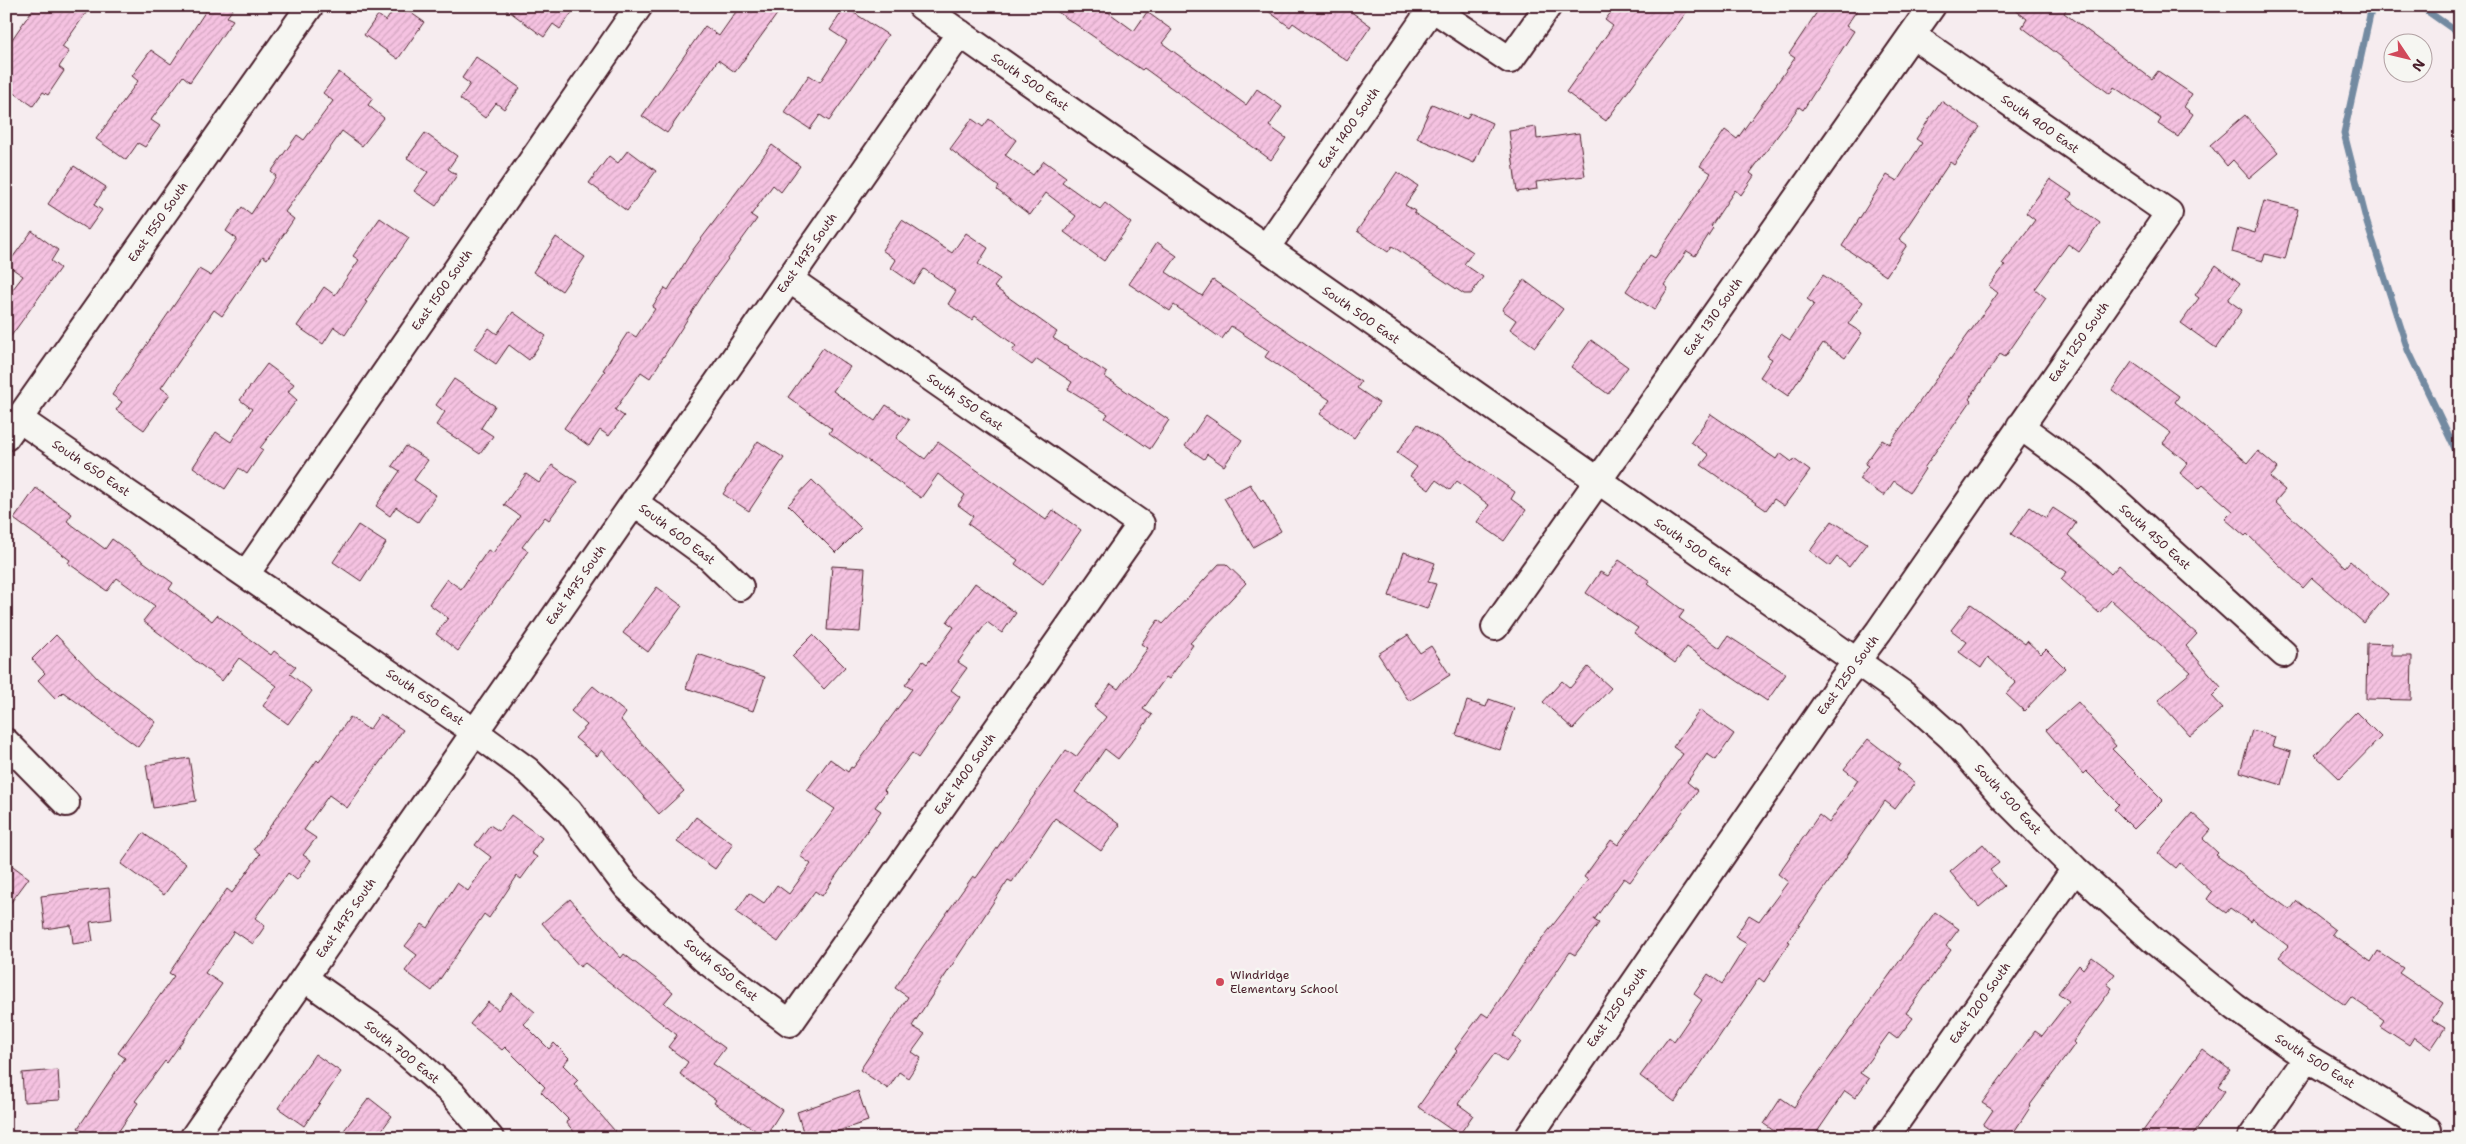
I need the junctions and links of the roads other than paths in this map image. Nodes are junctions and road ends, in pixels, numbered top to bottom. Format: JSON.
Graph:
{"nodes":[{"id":1,"x":310,"y":6,"type":"edge"},
{"id":2,"x":639,"y":6,"type":"edge"},
{"id":3,"x":921,"y":6,"type":"edge"},
{"id":4,"x":1548,"y":6,"type":"edge"},
{"id":5,"x":1932,"y":6,"type":"edge"},
{"id":6,"x":1431,"y":7,"type":"edge"},
{"id":7,"x":960,"y":33,"type":"junction"},
{"id":8,"x":1912,"y":35,"type":"junction"},
{"id":9,"x":2169,"y":213,"type":"joint"},
{"id":10,"x":1266,"y":248,"type":"junction"},
{"id":11,"x":789,"y":279,"type":"junction"},
{"id":12,"x":2020,"y":426,"type":"junction"},
{"id":13,"x":13,"y":428,"type":"edge"},
{"id":14,"x":1598,"y":480,"type":"junction"},
{"id":15,"x":634,"y":502,"type":"junction"},
{"id":16,"x":1141,"y":524,"type":"joint"},
{"id":17,"x":246,"y":574,"type":"junction"},
{"id":18,"x":740,"y":587,"type":"dead end"},
{"id":19,"x":1495,"y":627,"type":"dead end"},
{"id":20,"x":2284,"y":654,"type":"dead end"},
{"id":21,"x":1858,"y":661,"type":"junction"},
{"id":22,"x":475,"y":732,"type":"junction"},
{"id":23,"x":6,"y":742,"type":"edge"},
{"id":24,"x":66,"y":803,"type":"dead end"},
{"id":25,"x":2075,"y":869,"type":"junction"},
{"id":26,"x":304,"y":978,"type":"junction"},
{"id":27,"x":790,"y":1023,"type":"joint"},
{"id":28,"x":2307,"y":1058,"type":"junction"},
{"id":29,"x":2428,"y":1130,"type":"dead end"},
{"id":30,"x":193,"y":1138,"type":"edge"},
{"id":31,"x":490,"y":1138,"type":"edge"},
{"id":32,"x":1528,"y":1138,"type":"edge"},
{"id":33,"x":1886,"y":1138,"type":"edge"},
{"id":34,"x":2251,"y":1138,"type":"edge"}],
"edges":[{"from":1,"to":13,"type":"street","name":"East 1550 South"},
{"from":2,"to":17,"type":"street","name":"East 1500 South"},
{"from":3,"to":7,"type":"street","name":"South 500 East"},
{"from":4,"to":6,"type":"street"},
{"from":5,"to":8,"type":"street","name":"East 1310 South"},
{"from":6,"to":10,"type":"street","name":"East 1400 South"},
{"from":7,"to":10,"type":"street","name":"South 500 East"},
{"from":7,"to":11,"type":"street","name":"East 1475 South"},
{"from":8,"to":9,"type":"street","name":"South 400 East"},
{"from":8,"to":14,"type":"street","name":"East 1310 South"},
{"from":9,"to":12,"type":"street","name":"East 1250 South"},
{"from":10,"to":14,"type":"street","name":"South 500 East"},
{"from":11,"to":15,"type":"street","name":"East 1475 South"},
{"from":11,"to":16,"type":"street","name":"South 550 East"},
{"from":12,"to":20,"type":"street","name":"South 450 East"},
{"from":12,"to":21,"type":"street","name":"East 1250 South"},
{"from":13,"to":17,"type":"street","name":"South 650 East"},
{"from":14,"to":19,"type":"street","name":"East 1310 South"},
{"from":14,"to":21,"type":"street","name":"South 500 East"},
{"from":15,"to":18,"type":"street","name":"South 600 East"},
{"from":15,"to":22,"type":"street","name":"East 1475 South"},
{"from":16,"to":27,"type":"street","name":"East 1400 South"},
{"from":17,"to":22,"type":"street","name":"South 650 East"},
{"from":21,"to":25,"type":"street","name":"South 500 East"},
{"from":21,"to":32,"type":"street","name":"East 1250 South"},
{"from":22,"to":26,"type":"street","name":"East 1475 South"},
{"from":22,"to":27,"type":"street","name":"South 650 East"},
{"from":23,"to":24,"type":"street"},
{"from":25,"to":28,"type":"street","name":"South 500 East"},
{"from":25,"to":33,"type":"street","name":"East 1200 South"},
{"from":26,"to":30,"type":"street","name":"East 1475 South"},
{"from":26,"to":31,"type":"street","name":"South 700 East"},
{"from":28,"to":29,"type":"street","name":"South 500 East"},
{"from":28,"to":34,"type":"street"}]}
